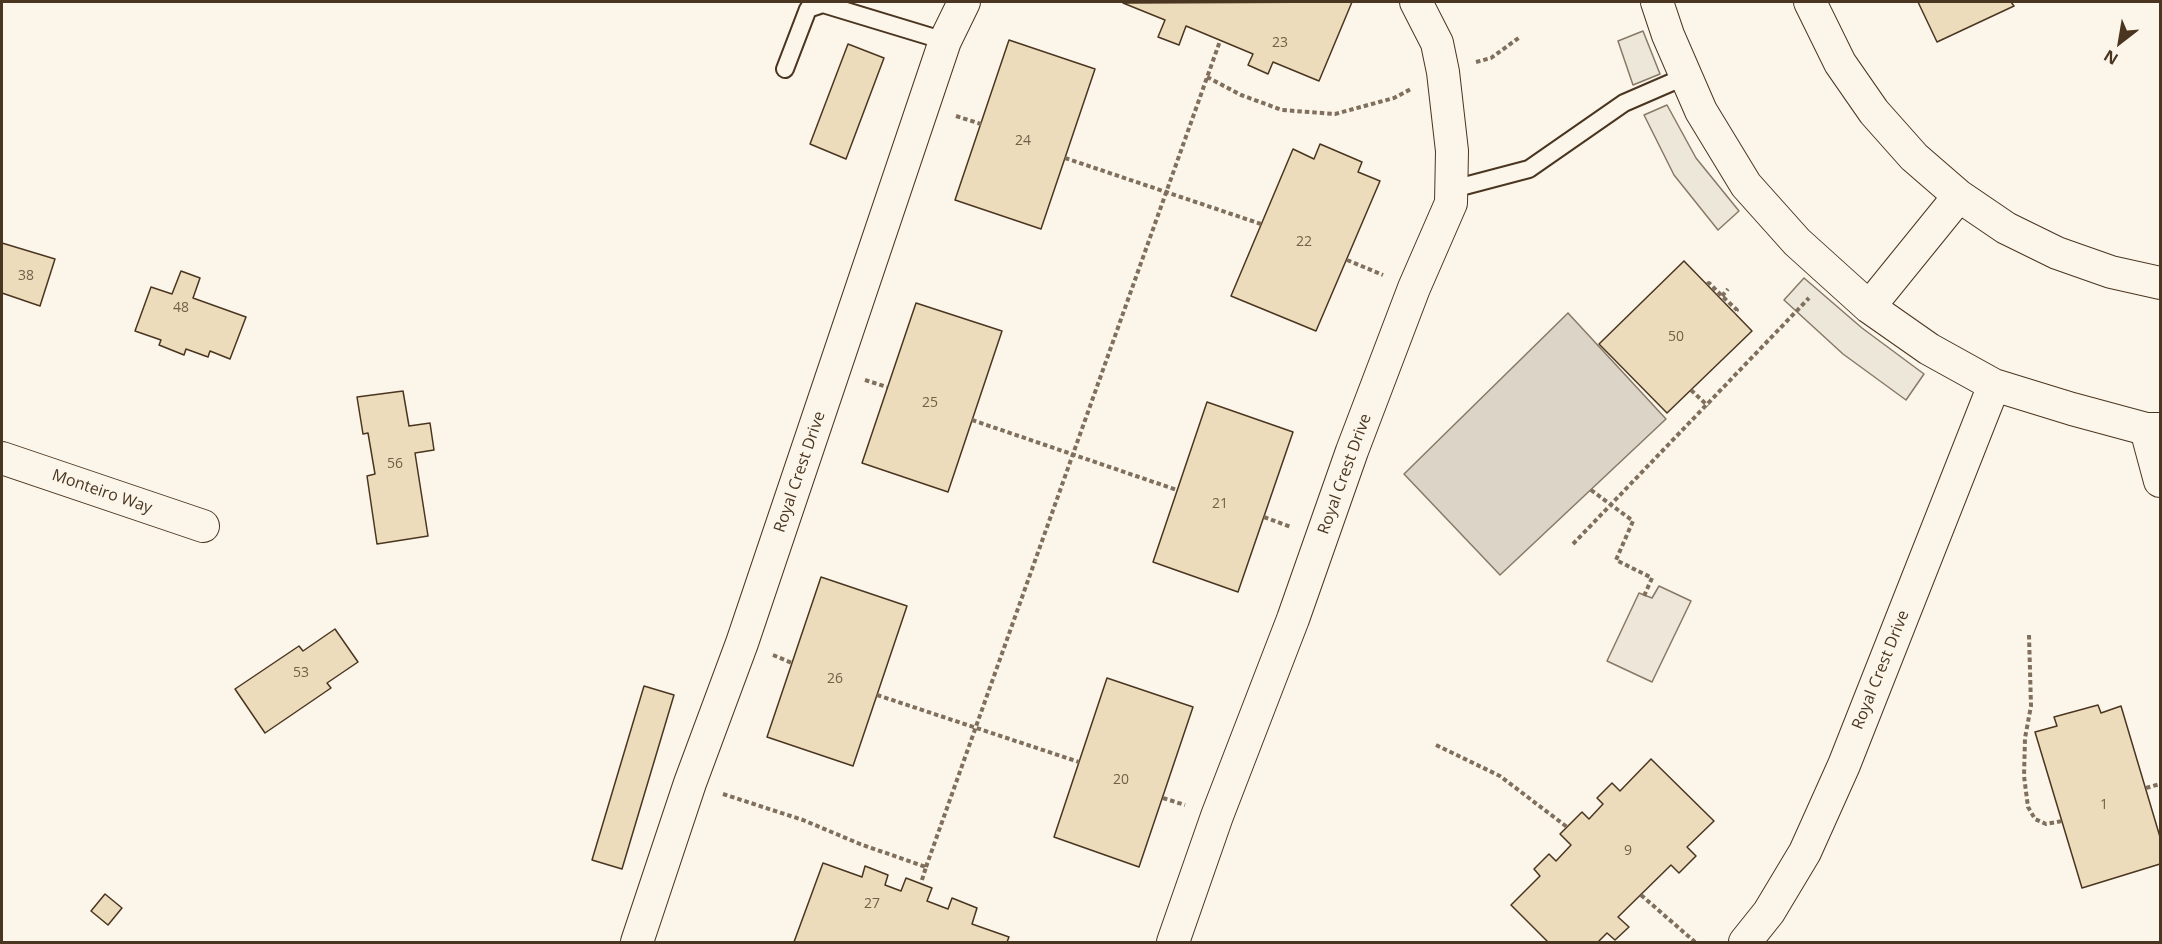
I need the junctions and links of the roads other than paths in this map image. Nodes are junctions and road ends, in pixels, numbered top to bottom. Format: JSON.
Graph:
{"nodes":[{"id":1,"x":964,"y":2,"type":"edge"},
{"id":2,"x":1416,"y":2,"type":"edge"},
{"id":3,"x":1657,"y":2,"type":"edge"},
{"id":4,"x":1810,"y":2,"type":"edge"},
{"id":5,"x":945,"y":41,"type":"junction"},
{"id":6,"x":785,"y":69,"type":"dead end"},
{"id":7,"x":1684,"y":77,"type":"junction"},
{"id":8,"x":1453,"y":189,"type":"junction"},
{"id":9,"x":1959,"y":196,"type":"junction"},
{"id":10,"x":2160,"y":283,"type":"edge"},
{"id":11,"x":1869,"y":307,"type":"junction"},
{"id":12,"x":1994,"y":385,"type":"junction"},
{"id":13,"x":2153,"y":429,"type":"edge"},
{"id":14,"x":2,"y":458,"type":"edge"},
{"id":15,"x":2160,"y":481,"type":"edge"},
{"id":16,"x":203,"y":526,"type":"dead end"},
{"id":17,"x":637,"y":942,"type":"edge"},
{"id":18,"x":1173,"y":942,"type":"edge"},
{"id":19,"x":1745,"y":942,"type":"edge"}],
"edges":[{"from":1,"to":5,"type":"street","name":"Royal Crest Drive"},
{"from":2,"to":8,"type":"street","name":"Royal Crest Drive"},
{"from":3,"to":7,"type":"street"},
{"from":4,"to":9,"type":"street"},
{"from":5,"to":6,"type":"lane"},
{"from":5,"to":17,"type":"street","name":"Royal Crest Drive"},
{"from":7,"to":8,"type":"lane"},
{"from":7,"to":11,"type":"street"},
{"from":8,"to":18,"type":"street","name":"Royal Crest Drive"},
{"from":9,"to":10,"type":"street"},
{"from":9,"to":11,"type":"street"},
{"from":11,"to":12,"type":"street"},
{"from":12,"to":13,"type":"street"},
{"from":12,"to":19,"type":"street","name":"Royal Crest Drive"},
{"from":13,"to":15,"type":"street"},
{"from":14,"to":16,"type":"street","name":"Monteiro Way"}]}
